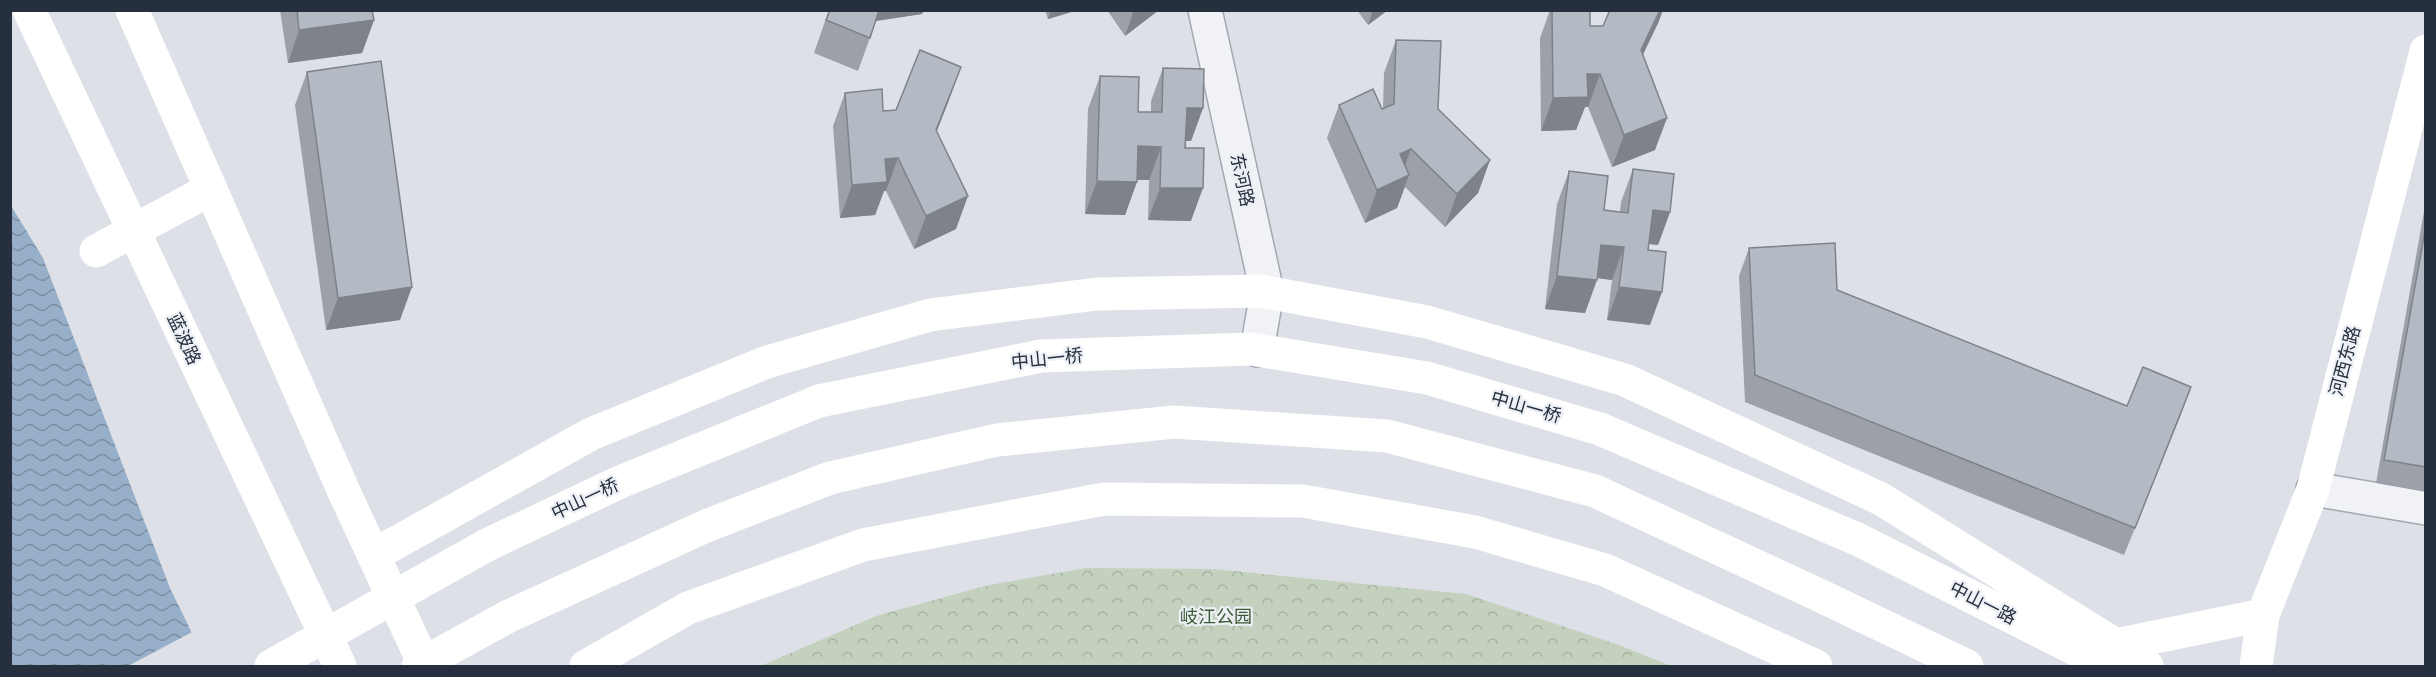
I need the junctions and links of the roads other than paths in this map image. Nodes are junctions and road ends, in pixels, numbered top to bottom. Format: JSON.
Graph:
{"nodes":[{"id":1,"x":29,"y":10,"type":"edge"},
{"id":2,"x":132,"y":10,"type":"edge"},
{"id":3,"x":1205,"y":10,"type":"edge"},
{"id":4,"x":2426,"y":51,"type":"edge"},
{"id":5,"x":211,"y":189,"type":"junction"},
{"id":6,"x":133,"y":231,"type":"junction"},
{"id":7,"x":96,"y":251,"type":"dead end"},
{"id":8,"x":1267,"y":292,"type":"junction"},
{"id":9,"x":1257,"y":350,"type":"junction"},
{"id":10,"x":2313,"y":489,"type":"junction"},
{"id":11,"x":2426,"y":508,"type":"edge"},
{"id":12,"x":1857,"y":539,"type":"joint"},
{"id":13,"x":374,"y":555,"type":"junction"},
{"id":14,"x":2263,"y":615,"type":"junction"},
{"id":15,"x":2112,"y":656,"type":"edge"},
{"id":16,"x":271,"y":666,"type":"edge"},
{"id":17,"x":340,"y":666,"type":"edge"},
{"id":18,"x":418,"y":666,"type":"edge"},
{"id":19,"x":426,"y":666,"type":"edge"},
{"id":20,"x":586,"y":666,"type":"edge"},
{"id":21,"x":1816,"y":666,"type":"edge"},
{"id":22,"x":1967,"y":666,"type":"edge"},
{"id":23,"x":2147,"y":666,"type":"edge"},
{"id":24,"x":2256,"y":666,"type":"edge"}],
"edges":[{"from":1,"to":6,"type":"street","name":"蓝波路"},
{"from":2,"to":5,"type":"street"},
{"from":3,"to":8,"type":"street","name":"东河路"},
{"from":4,"to":10,"type":"street","name":"河西东路"},
{"from":5,"to":6,"type":"street"},
{"from":5,"to":13,"type":"street"},
{"from":6,"to":7,"type":"street"},
{"from":6,"to":17,"type":"street","name":"蓝波路"},
{"from":8,"to":9,"type":"street","name":"东河路"},
{"from":8,"to":13,"type":"street"},
{"from":8,"to":15,"type":"street"},
{"from":9,"to":12,"type":"street","name":"中山一桥","bridge":true},
{"from":9,"to":16,"type":"street","name":"中山一桥","bridge":true},
{"from":10,"to":11,"type":"street"},
{"from":10,"to":14,"type":"street","name":"河西东路"},
{"from":12,"to":15,"type":"street","name":"中山一路"},
{"from":13,"to":19,"type":"street"},
{"from":14,"to":15,"type":"street"},
{"from":14,"to":24,"type":"street","name":"河西东路"},
{"from":15,"to":23,"type":"street"},
{"from":18,"to":22,"type":"street","bridge":true},
{"from":20,"to":21,"type":"street"}]}
